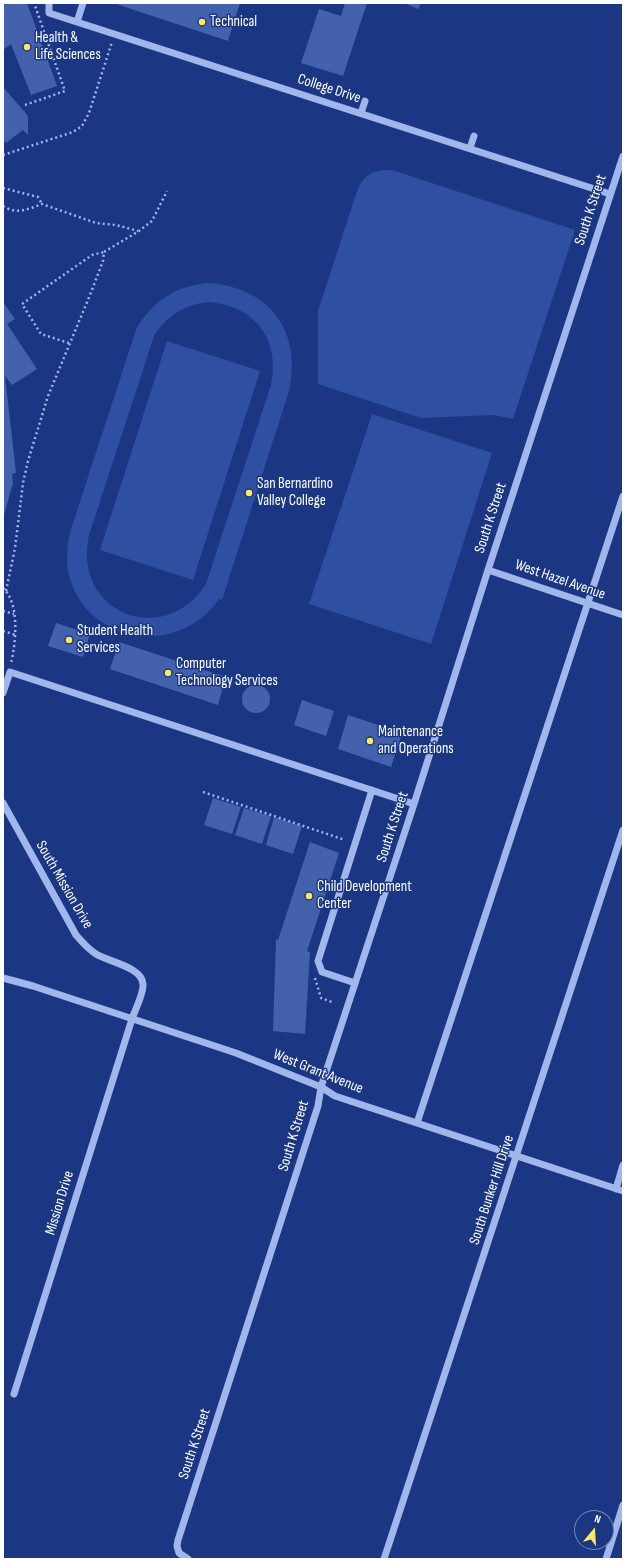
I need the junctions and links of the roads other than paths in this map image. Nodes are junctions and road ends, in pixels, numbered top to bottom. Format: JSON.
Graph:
{"nodes":[{"id":1,"x":49,"y":3,"type":"edge"},
{"id":2,"x":83,"y":3,"type":"edge"},
{"id":3,"x":77,"y":22,"type":"junction"},
{"id":4,"x":365,"y":100,"type":"dead end"},
{"id":5,"x":361,"y":113,"type":"junction"},
{"id":6,"x":474,"y":136,"type":"dead end"},
{"id":7,"x":470,"y":148,"type":"junction"},
{"id":8,"x":623,"y":156,"type":"edge"},
{"id":9,"x":610,"y":194,"type":"junction"},
{"id":10,"x":623,"y":496,"type":"edge"},
{"id":11,"x":488,"y":570,"type":"junction"},
{"id":12,"x":589,"y":604,"type":"junction"},
{"id":13,"x":623,"y":615,"type":"edge"},
{"id":14,"x":3,"y":693,"type":"edge"},
{"id":15,"x":372,"y":790,"type":"junction"},
{"id":16,"x":3,"y":803,"type":"edge"},
{"id":17,"x":414,"y":804,"type":"junction"},
{"id":18,"x":623,"y":830,"type":"edge"},
{"id":19,"x":3,"y":978,"type":"edge"},
{"id":20,"x":355,"y":983,"type":"junction"},
{"id":21,"x":132,"y":1019,"type":"junction"},
{"id":22,"x":321,"y":1087,"type":"junction"},
{"id":23,"x":417,"y":1123,"type":"junction"},
{"id":24,"x":517,"y":1156,"type":"junction"},
{"id":25,"x":623,"y":1165,"type":"edge"},
{"id":26,"x":619,"y":1190,"type":"edge"},
{"id":27,"x":14,"y":1394,"type":"dead end"},
{"id":28,"x":623,"y":1505,"type":"edge"},
{"id":29,"x":188,"y":1559,"type":"edge"},
{"id":30,"x":384,"y":1559,"type":"edge"},
{"id":31,"x":606,"y":1559,"type":"edge"}],
"edges":[{"from":1,"to":3,"type":"street","name":"College Drive"},
{"from":2,"to":3,"type":"street"},
{"from":3,"to":5,"type":"street","name":"College Drive"},
{"from":4,"to":5,"type":"street"},
{"from":5,"to":7,"type":"street","name":"College Drive"},
{"from":6,"to":7,"type":"street"},
{"from":7,"to":9,"type":"street","name":"College Drive"},
{"from":8,"to":9,"type":"street","name":"South K Street"},
{"from":9,"to":11,"type":"street","name":"South K Street"},
{"from":10,"to":12,"type":"street"},
{"from":11,"to":12,"type":"street","name":"West Hazel Avenue"},
{"from":11,"to":17,"type":"street","name":"South K Street"},
{"from":12,"to":13,"type":"street","name":"West Hazel Avenue"},
{"from":12,"to":23,"type":"street"},
{"from":14,"to":15,"type":"street"},
{"from":15,"to":17,"type":"street"},
{"from":15,"to":20,"type":"street"},
{"from":16,"to":21,"type":"street","name":"South Mission Drive"},
{"from":17,"to":20,"type":"street","name":"South K Street"},
{"from":18,"to":24,"type":"street","name":"South Bunker Hill Drive"},
{"from":19,"to":21,"type":"street","name":"West Grant Avenue"},
{"from":20,"to":22,"type":"street","name":"South K Street"},
{"from":21,"to":22,"type":"street","name":"West Grant Avenue"},
{"from":21,"to":27,"type":"street","name":"Mission Drive"},
{"from":22,"to":23,"type":"street","name":"West Grant Avenue"},
{"from":22,"to":29,"type":"street","name":"South K Street"},
{"from":23,"to":24,"type":"street","name":"West Grant Avenue"},
{"from":24,"to":26,"type":"street","name":"West Grant Avenue"},
{"from":24,"to":30,"type":"street","name":"South Bunker Hill Drive"},
{"from":25,"to":26,"type":"street"},
{"from":28,"to":31,"type":"street"}]}
